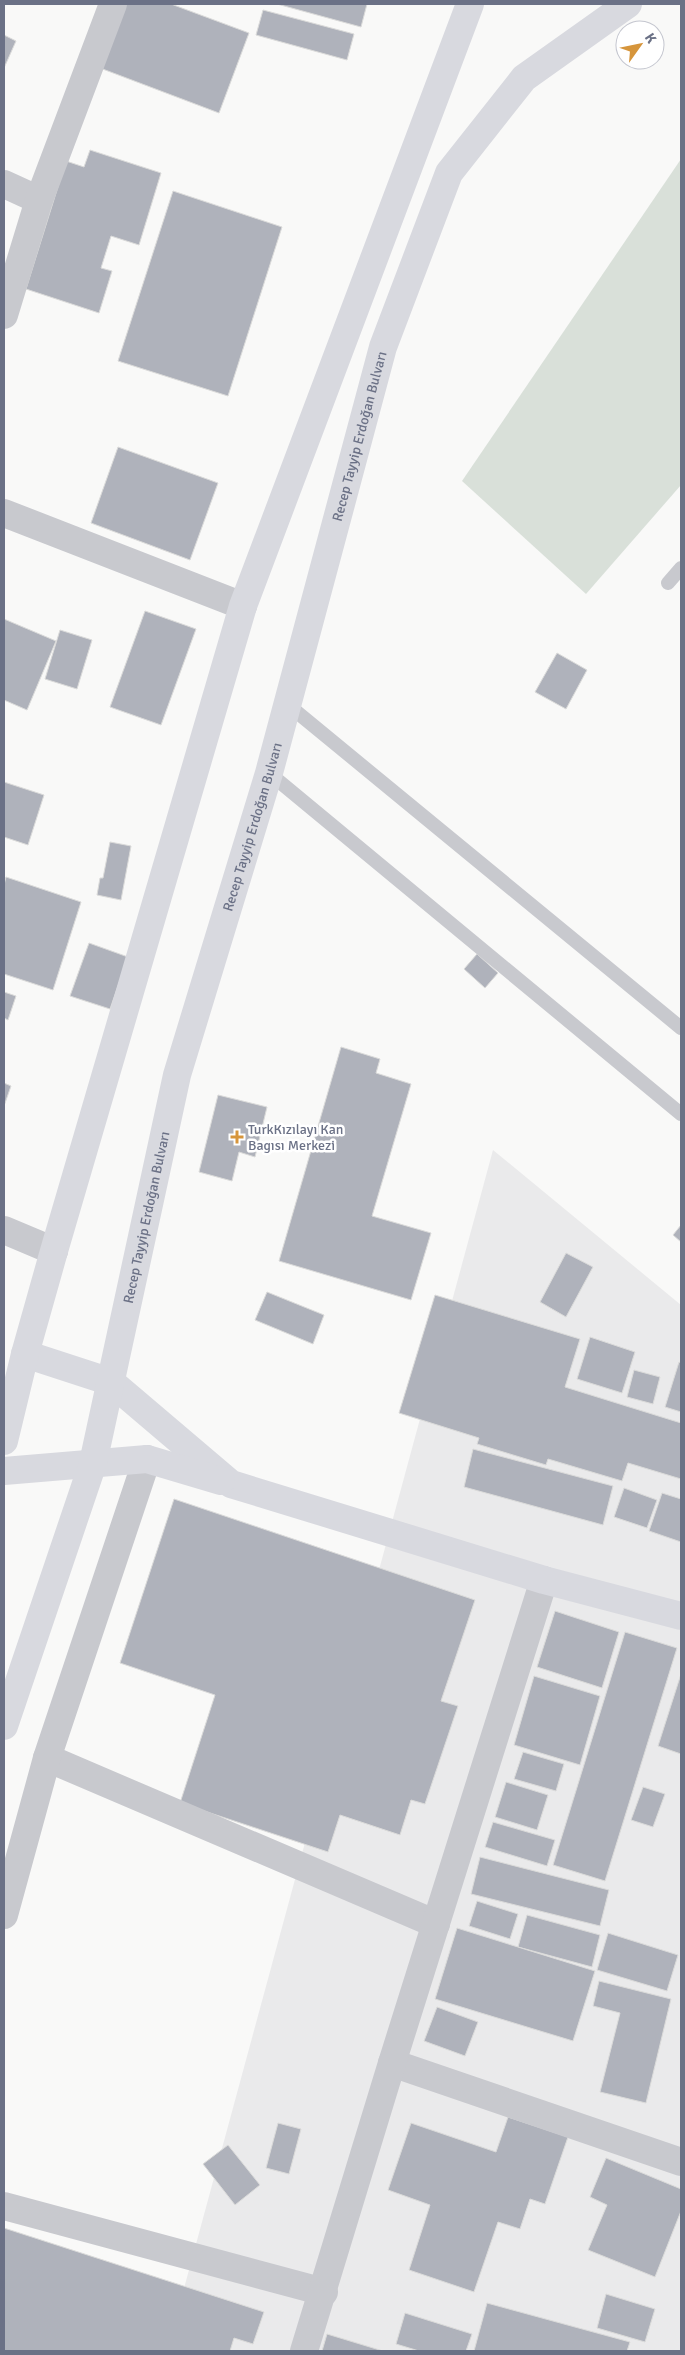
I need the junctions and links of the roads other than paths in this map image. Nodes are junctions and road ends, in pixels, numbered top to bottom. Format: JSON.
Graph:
{"nodes":[{"id":1,"x":113,"y":4,"type":"edge"},
{"id":2,"x":470,"y":4,"type":"edge"},
{"id":3,"x":628,"y":4,"type":"edge"},
{"id":4,"x":4,"y":184,"type":"edge"},
{"id":5,"x":39,"y":200,"type":"junction"},
{"id":6,"x":4,"y":315,"type":"edge"},
{"id":7,"x":4,"y":513,"type":"edge"},
{"id":8,"x":681,"y":568,"type":"edge"},
{"id":9,"x":668,"y":582,"type":"dead end"},
{"id":10,"x":243,"y":606,"type":"junction"},
{"id":11,"x":287,"y":704,"type":"junction"},
{"id":12,"x":269,"y":773,"type":"junction"},
{"id":13,"x":681,"y":1028,"type":"edge"},
{"id":14,"x":681,"y":1114,"type":"edge"},
{"id":15,"x":4,"y":1230,"type":"edge"},
{"id":16,"x":54,"y":1251,"type":"junction"},
{"id":17,"x":25,"y":1354,"type":"junction"},
{"id":18,"x":112,"y":1382,"type":"junction"},
{"id":19,"x":4,"y":1441,"type":"edge"},
{"id":20,"x":147,"y":1459,"type":"junction"},
{"id":21,"x":93,"y":1463,"type":"junction"},
{"id":22,"x":4,"y":1471,"type":"edge"},
{"id":23,"x":231,"y":1484,"type":"junction"},
{"id":24,"x":544,"y":1580,"type":"junction"},
{"id":25,"x":681,"y":1616,"type":"edge"},
{"id":26,"x":4,"y":1726,"type":"edge"},
{"id":27,"x":47,"y":1758,"type":"junction"},
{"id":28,"x":4,"y":1915,"type":"edge"},
{"id":29,"x":436,"y":1924,"type":"junction"},
{"id":30,"x":392,"y":2063,"type":"junction"},
{"id":31,"x":681,"y":2162,"type":"edge"},
{"id":32,"x":4,"y":2206,"type":"edge"},
{"id":33,"x":324,"y":2292,"type":"junction"},
{"id":34,"x":304,"y":2351,"type":"edge"}],
"edges":[{"from":1,"to":5,"type":"street"},
{"from":2,"to":10,"type":"main road"},
{"from":3,"to":11,"type":"main road","name":"Recep Tayyip Erdoğan Bulvarı"},
{"from":4,"to":5,"type":"street"},
{"from":5,"to":6,"type":"street"},
{"from":7,"to":10,"type":"street"},
{"from":8,"to":9,"type":"lane"},
{"from":10,"to":16,"type":"main road"},
{"from":11,"to":12,"type":"main road","name":"Recep Tayyip Erdoğan Bulvarı"},
{"from":11,"to":13,"type":"lane"},
{"from":12,"to":14,"type":"lane"},
{"from":12,"to":18,"type":"main road","name":"Recep Tayyip Erdoğan Bulvarı"},
{"from":15,"to":16,"type":"street"},
{"from":16,"to":17,"type":"main road"},
{"from":17,"to":18,"type":"main road"},
{"from":17,"to":19,"type":"main road"},
{"from":18,"to":21,"type":"main road","name":"Recep Tayyip Erdoğan Bulvarı"},
{"from":18,"to":23,"type":"main road"},
{"from":20,"to":21,"type":"main road"},
{"from":20,"to":23,"type":"main road"},
{"from":20,"to":27,"type":"street"},
{"from":21,"to":22,"type":"main road"},
{"from":21,"to":26,"type":"main road","name":"Recep Tayyip Erdoğan Bulvarı"},
{"from":23,"to":24,"type":"main road"},
{"from":24,"to":25,"type":"main road"},
{"from":24,"to":29,"type":"street"},
{"from":27,"to":28,"type":"street"},
{"from":27,"to":29,"type":"street"},
{"from":29,"to":30,"type":"street"},
{"from":30,"to":31,"type":"street"},
{"from":30,"to":33,"type":"street"},
{"from":32,"to":33,"type":"street"},
{"from":33,"to":34,"type":"street"}]}
